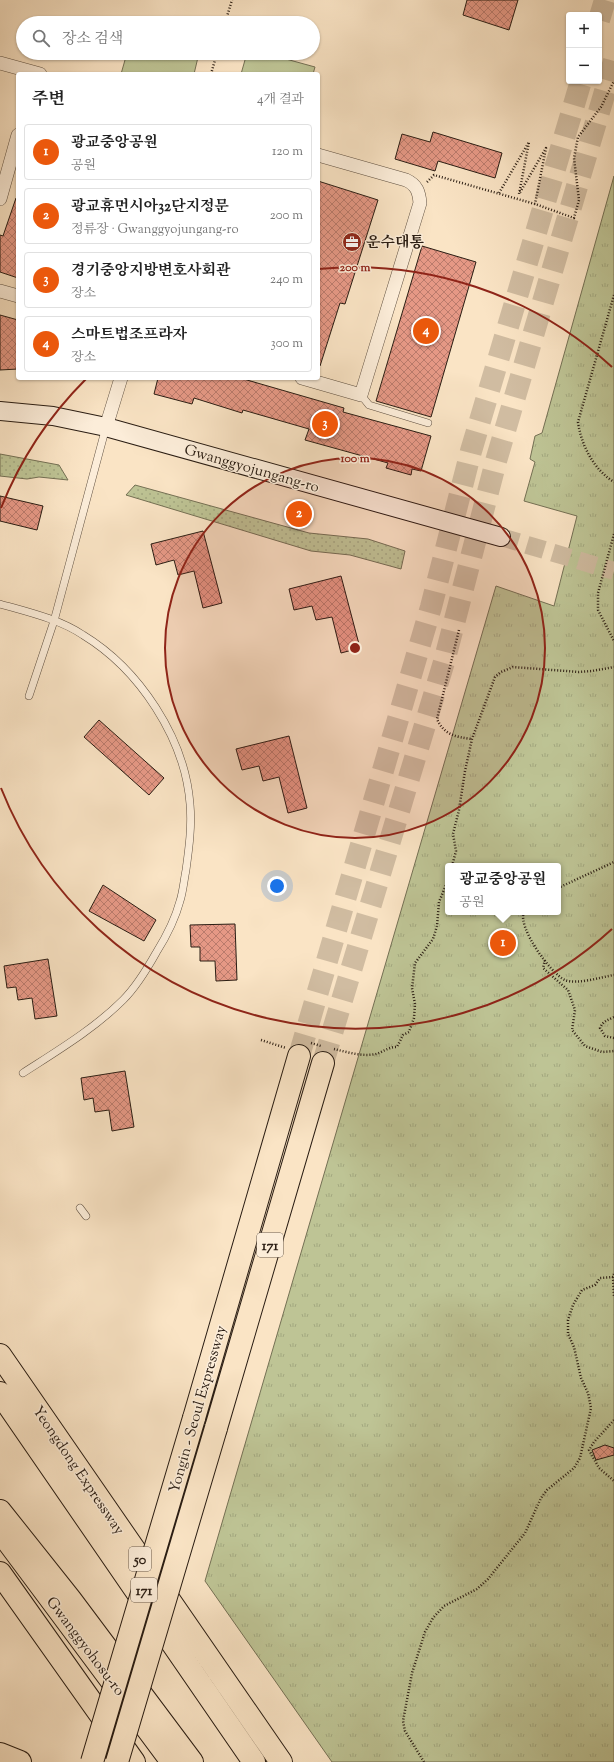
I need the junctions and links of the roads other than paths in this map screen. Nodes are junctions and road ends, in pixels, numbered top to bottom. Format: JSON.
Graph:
{"nodes":[{"id":1,"x":0,"y":63,"type":"edge"},
{"id":2,"x":30,"y":72,"type":"edge"},
{"id":3,"x":16,"y":142,"type":"edge"},
{"id":4,"x":320,"y":156,"type":"edge"},
{"id":5,"x":0,"y":195,"type":"edge"},
{"id":6,"x":0,"y":291,"type":"edge"},
{"id":7,"x":16,"y":295,"type":"edge"},
{"id":8,"x":120,"y":380,"type":"edge"},
{"id":9,"x":309,"y":380,"type":"edge"},
{"id":10,"x":362,"y":395,"type":"junction"},
{"id":11,"x":0,"y":411,"type":"edge"},
{"id":12,"x":428,"y":423,"type":"dead end"},
{"id":13,"x":106,"y":427,"type":"junction"},
{"id":14,"x":501,"y":537,"type":"tunnel mouth"},
{"id":15,"x":0,"y":604,"type":"edge"},
{"id":16,"x":54,"y":621,"type":"junction"},
{"id":17,"x":29,"y":696,"type":"dead end"},
{"id":18,"x":298,"y":1049,"type":"tunnel mouth"},
{"id":19,"x":323,"y":1063,"type":"tunnel mouth"},
{"id":20,"x":23,"y":1073,"type":"dead end"},
{"id":21,"x":80,"y":1208,"type":"dead end"},
{"id":22,"x":86,"y":1216,"type":"dead end"},
{"id":23,"x":0,"y":1355,"type":"edge"},
{"id":24,"x":0,"y":1394,"type":"edge"},
{"id":25,"x":0,"y":1511,"type":"edge"},
{"id":26,"x":0,"y":1531,"type":"edge"},
{"id":27,"x":0,"y":1573,"type":"edge"},
{"id":28,"x":0,"y":1754,"type":"edge"},
{"id":29,"x":20,"y":1762,"type":"edge"},
{"id":30,"x":92,"y":1762,"type":"edge"},
{"id":31,"x":117,"y":1762,"type":"edge"},
{"id":32,"x":134,"y":1762,"type":"edge"},
{"id":33,"x":172,"y":1762,"type":"edge"},
{"id":34,"x":192,"y":1762,"type":"edge"},
{"id":35,"x":254,"y":1762,"type":"edge"},
{"id":36,"x":281,"y":1762,"type":"edge"}],
"edges":[{"from":1,"to":2,"type":"street"},
{"from":3,"to":5,"type":"street"},
{"from":4,"to":10,"type":"street"},
{"from":6,"to":7,"type":"street"},
{"from":8,"to":13,"type":"street"},
{"from":9,"to":10,"type":"street"},
{"from":10,"to":12,"type":"lane"},
{"from":11,"to":13,"type":"main road","name":"Gwanggyojungang-ro"},
{"from":13,"to":14,"type":"main road","name":"Gwanggyojungang-ro"},
{"from":13,"to":16,"type":"lane"},
{"from":15,"to":16,"type":"lane"},
{"from":16,"to":17,"type":"lane"},
{"from":16,"to":20,"type":"lane"},
{"from":18,"to":30,"type":"highway","name":"Yongin - Seoul Expressway","number":"171","bridge":true},
{"from":19,"to":31,"type":"highway","name":"Yongin - Seoul Expressway","number":"171","bridge":true},
{"from":21,"to":22,"type":"lane"},
{"from":23,"to":36,"type":"highway","name":"Yeongdong Expressway","number":"50"},
{"from":24,"to":35,"type":"highway","name":"Yeongdong Expressway","number":"50"},
{"from":25,"to":34,"type":"highway"},
{"from":26,"to":33,"type":"highway","name":"Gwanggyohosu-ro"},
{"from":27,"to":32,"type":"highway","name":"Gwanggyohosu-ro"},
{"from":28,"to":29,"type":"highway"}]}
